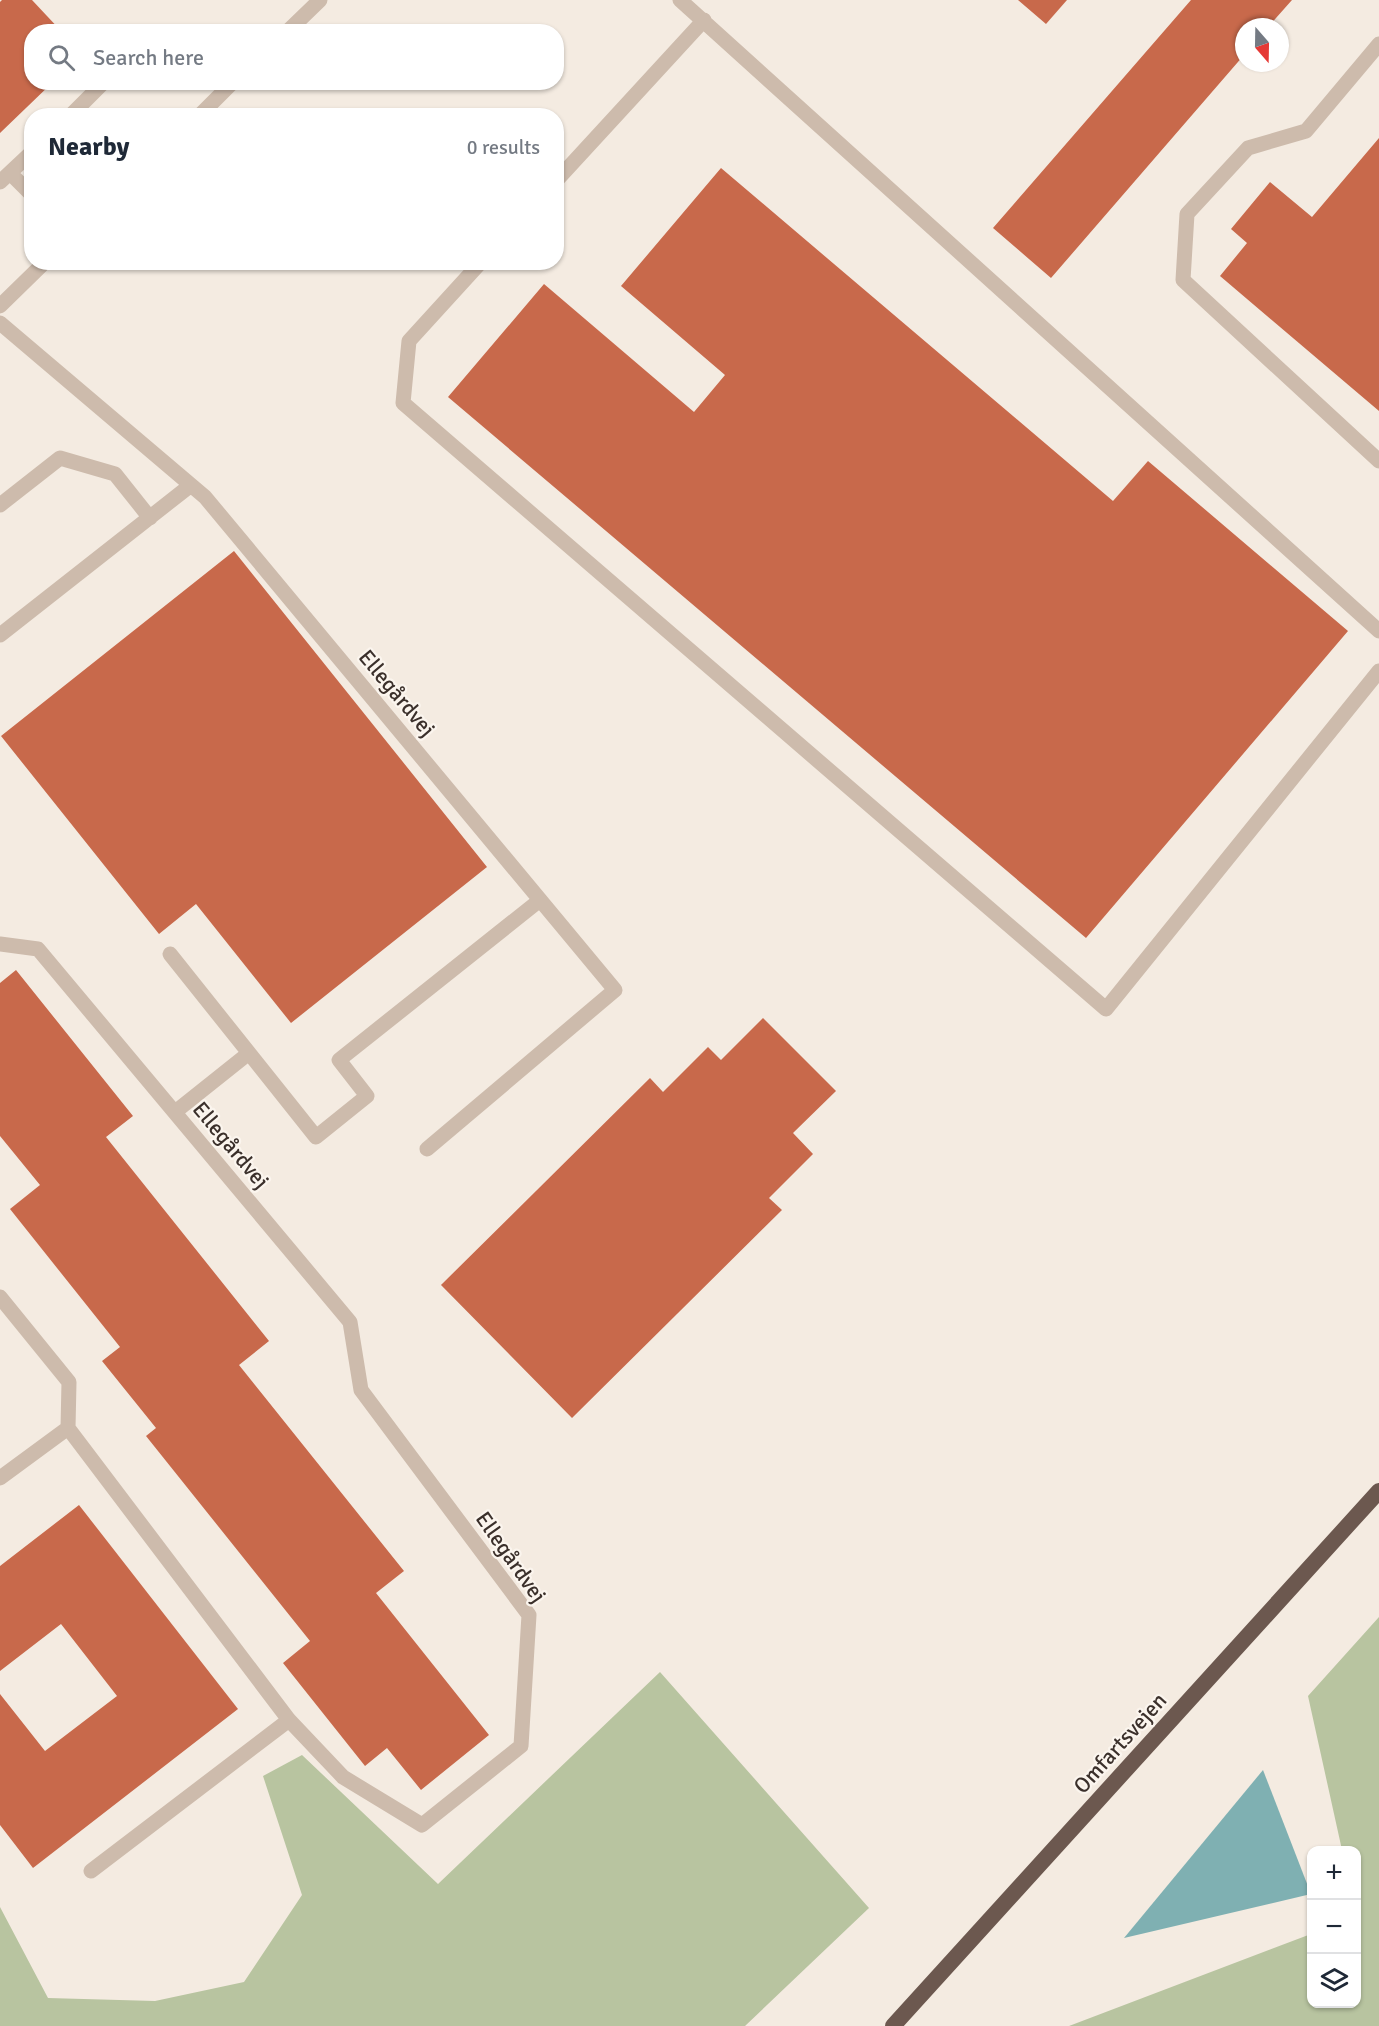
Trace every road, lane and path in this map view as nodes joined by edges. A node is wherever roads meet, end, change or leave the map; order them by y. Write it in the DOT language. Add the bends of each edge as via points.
graph roads {
  1 [pos="320,0"];
  2 [pos="680,0"];
  3 [pos="704,20"];
  4 [pos="295,24"];
  5 [pos="1379,44"];
  6 [pos="96,90"];
  7 [pos="225,90"];
  8 [pos="78,108"];
  9 [pos="207,108"];
  10 [pos="24,160"];
  11 [pos="564,172"];
  12 [pos="5,178"];
  13 [pos="24,190"];
  14 [pos="37,270"];
  15 [pos="474,270"];
  16 [pos="0,306"];
  17 [pos="0,323"];
  18 [pos="1379,461"];
  19 [pos="191,485"];
  20 [pos="0,505"];
  21 [pos="150,518"];
  22 [pos="1379,631"];
  23 [pos="0,635"];
  24 [pos="1379,671"];
  25 [pos="540,900"];
  26 [pos="0,944"];
  27 [pos="170,954"];
  28 [pos="249,1053"];
  29 [pos="175,1112"];
  30 [pos="427,1149"];
  31 [pos="0,1297"];
  32 [pos="68,1428"];
  33 [pos="0,1478"];
  34 [pos="1379,1491"];
  35 [pos="289,1720"];
  36 [pos="91,1871"];
  37 [pos="893,2026"];
  1 -- 4 [label="street"];
  2 -- 3 [label="street"];
  3 -- 11 [label="street"];
  3 -- 22 [label="street"];
  5 -- 18 [label="street" via="1306,131 1248,148 1187,214 1183,280"];
  6 -- 8 [label="street"];
  7 -- 9 [label="street"];
  10 -- 12 [label="street"];
  12 -- 13 [label="street"];
  14 -- 16 [label="street"];
  15 -- 24 [label="street" via="409,341 403,403 1106,1009"];
  17 -- 19 [label="street, Ellegårdvej"];
  19 -- 21 [label="street"];
  19 -- 25 [label="street, Ellegårdvej"];
  20 -- 21 [label="street" via="60,458 115,474"];
  21 -- 23 [label="street"];
  25 -- 28 [label="street" via="339,1060 367,1096 316,1137"];
  25 -- 30 [label="street, Ellegårdvej" via="615,990"];
  26 -- 29 [label="street, Ellegårdvej" via="38,949"];
  27 -- 28 [label="street"];
  28 -- 29 [label="street"];
  29 -- 35 [label="street, Ellegårdvej" via="350,1322 361,1390 529,1615 521,1746 422,1825 343,1777"];
  31 -- 32 [label="street" via="69,1382"];
  32 -- 33 [label="street"];
  32 -- 35 [label="street, Ellegårdvej"];
  34 -- 37 [label="highway, Omfartsvejen"];
  35 -- 36 [label="street"];
}
